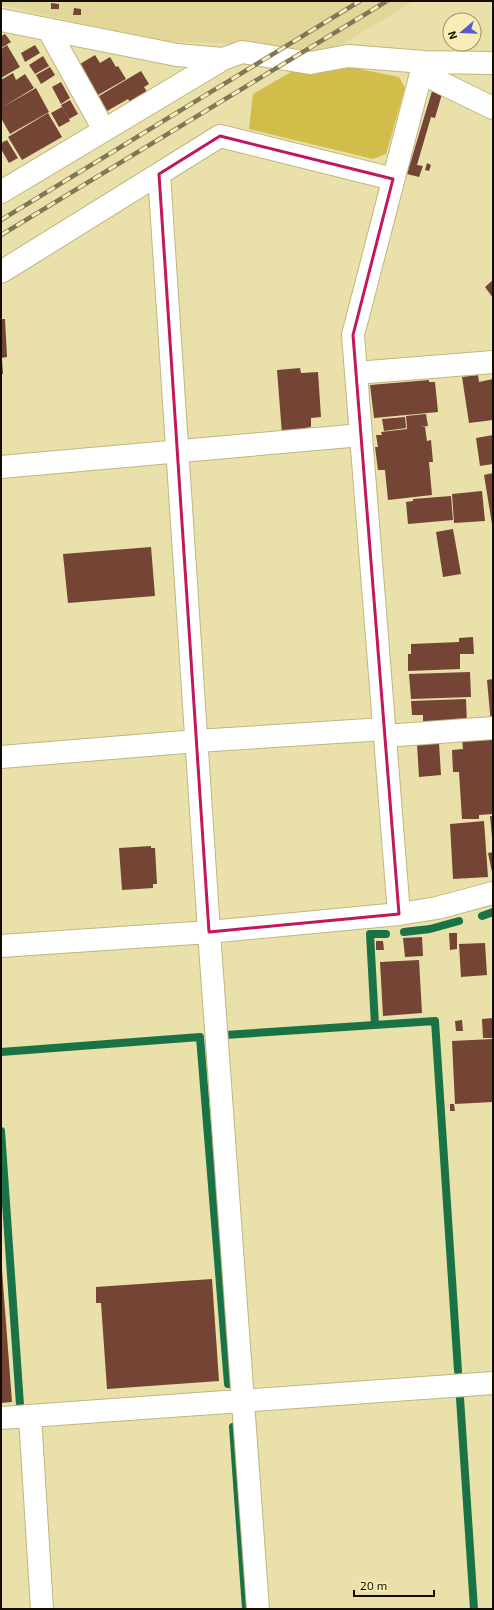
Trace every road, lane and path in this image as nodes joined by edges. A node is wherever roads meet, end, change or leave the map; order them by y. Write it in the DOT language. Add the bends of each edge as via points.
graph roads {
  1 [pos="1,20"];
  2 [pos="48,29"];
  3 [pos="223,59"];
  4 [pos="493,63"];
  5 [pos="422,67"];
  6 [pos="493,108"];
  7 [pos="104,130"];
  8 [pos="159,174"];
  9 [pos="393,179"];
  10 [pos="1,192"];
  11 [pos="1,272"];
  12 [pos="493,362"];
  13 [pos="356,372"];
  14 [pos="361,435"];
  15 [pos="177,452"];
  16 [pos="1,467"];
  17 [pos="493,728"];
  18 [pos="384,733"];
  19 [pos="197,741"];
  20 [pos="1,757"];
  21 [pos="493,894"];
  22 [pos="399,914"];
  23 [pos="209,932"];
  24 [pos="1,946"];
  25 [pos="493,1383"];
  26 [pos="243,1401"];
  27 [pos="30,1416"];
  28 [pos="1,1418"];
  29 [pos="42,1609"];
  30 [pos="258,1609"];
  1 -- 2 [label="street"];
  2 -- 3 [label="street" via="177,55"];
  2 -- 7 [label="street"];
  3 -- 5 [label="street" via="242,52 310,63 348,56"];
  3 -- 7 [label="street"];
  4 -- 5 [label="street"];
  5 -- 6 [label="street"];
  5 -- 9 [label="street"];
  7 -- 10 [label="street"];
  8 -- 9 [label="street" via="220,136"];
  8 -- 11 [label="street"];
  8 -- 15 [label="street"];
  9 -- 13 [label="street" via="353,335"];
  12 -- 13 [label="street"];
  13 -- 14 [label="street"];
  14 -- 15 [label="street"];
  14 -- 18 [label="street"];
  15 -- 16 [label="street"];
  15 -- 19 [label="street"];
  17 -- 18 [label="street"];
  18 -- 19 [label="street"];
  18 -- 22 [label="street"];
  19 -- 20 [label="street"];
  19 -- 23 [label="street"];
  21 -- 22 [label="street" via="437,908"];
  22 -- 23 [label="street"];
  23 -- 24 [label="street"];
  23 -- 26 [label="street"];
  25 -- 26 [label="street"];
  26 -- 27 [label="street"];
  26 -- 30 [label="street"];
  27 -- 28 [label="street"];
  27 -- 29 [label="street"];
}
